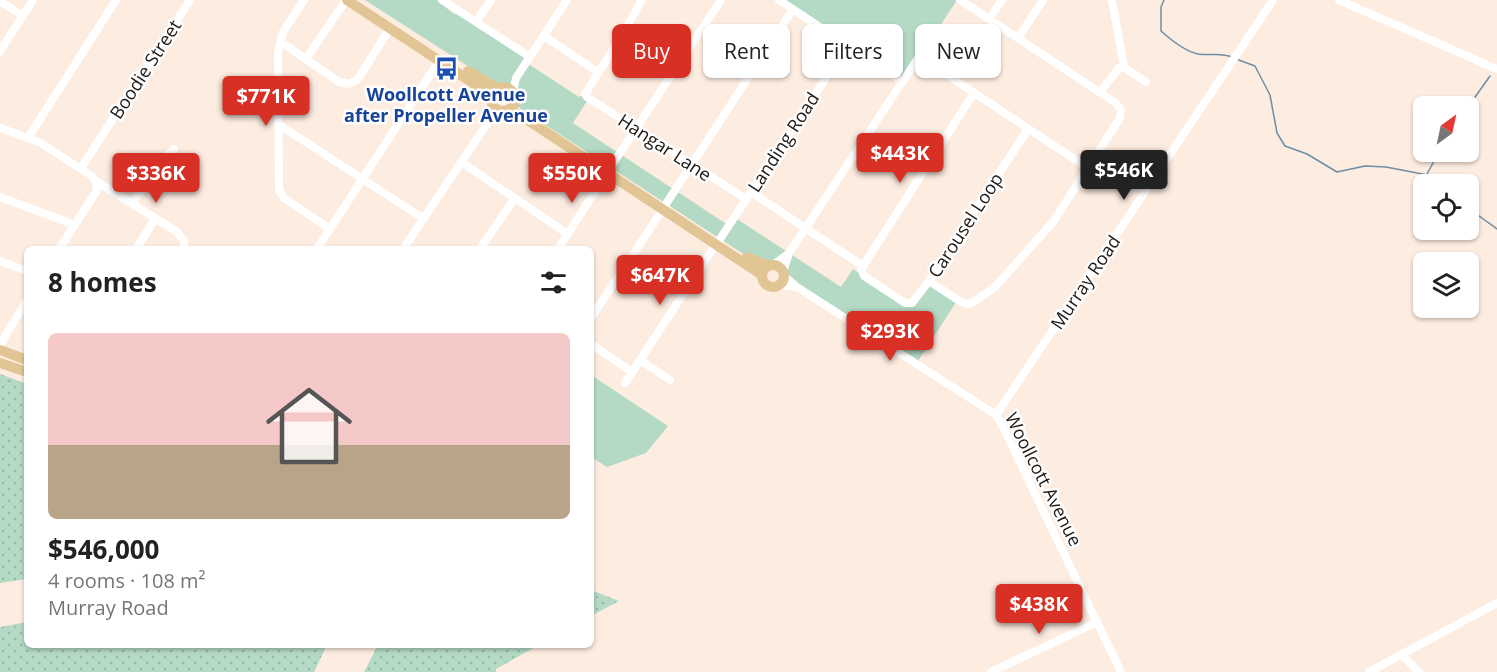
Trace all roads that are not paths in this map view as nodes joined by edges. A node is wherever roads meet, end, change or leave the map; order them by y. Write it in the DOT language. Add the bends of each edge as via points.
graph roads {
  1 [pos="33,0"];
  2 [pos="116,0"];
  3 [pos="190,0"];
  4 [pos="303,0"];
  5 [pos="346,0"];
  6 [pos="360,0"];
  7 [pos="442,0"];
  8 [pos="491,0"];
  9 [pos="567,0"];
  10 [pos="642,0"];
  11 [pos="721,0"];
  12 [pos="779,0"];
  13 [pos="960,0"];
  14 [pos="1002,0"];
  15 [pos="1043,0"];
  16 [pos="1112,0"];
  17 [pos="1273,0"];
  18 [pos="1339,0"];
  19 [pos="0,1"];
  20 [pos="793,9"];
  21 [pos="22,16"];
  22 [pos="989,19"];
  23 [pos="476,22"];
  24 [pos="815,24"];
  25 [pos="390,28"];
  26 [pos="543,36"];
  27 [pos="1018,38"];
  28 [pos="280,42"];
  29 [pos="0,51"];
  30 [pos="530,57"];
  31 [pos="306,59"];
  32 [pos="440,61"];
  33 [pos="915,64"];
  34 [pos="1124,67"];
  35 [pos="1497,69"];
  36 [pos="598,72"];
  37 [pos="826,78"];
  38 [pos="897,78"];
  39 [pos="952,78"];
  40 [pos="903,82"];
  41 [pos="1146,82"];
  42 [pos="1100,92"];
  43 [pos="974,93"];
  44 [pos="502,101"];
  45 [pos="278,124"];
  46 [pos="0,128"];
  47 [pos="636,128"];
  48 [pos="1028,129"];
  49 [pos="28,138"];
  50 [pos="174,149"];
  51 [pos="461,162"];
  52 [pos="692,164"];
  53 [pos="81,168"];
  54 [pos="1088,168"];
  55 [pos="609,170"];
  56 [pos="362,179"];
  57 [pos="96,180"];
  58 [pos="748,196"];
  59 [pos="0,197"];
  60 [pos="514,198"];
  61 [pos="133,203"];
  62 [pos="665,206"];
  63 [pos="155,219"];
  64 [pos="423,219"];
  65 [pos="75,225"];
  66 [pos="805,228"];
  67 [pos="330,229"];
  68 [pos="568,234"];
  69 [pos="718,241"];
  70 [pos="61,246"];
  71 [pos="138,246"];
  72 [pos="184,246"];
  73 [pos="319,246"];
  74 [pos="406,246"];
  75 [pos="482,246"];
  76 [pos="560,246"];
  77 [pos="789,253"];
  78 [pos="0,261"];
  79 [pos="863,266"];
  80 [pos="768,268"];
  81 [pos="24,270"];
  82 [pos="782,278"];
  83 [pos="929,281"];
  84 [pos="24,305"];
  85 [pos="594,313"];
  86 [pos="0,324"];
  87 [pos="11,328"];
  88 [pos="0,345"];
  89 [pos="594,346"];
  90 [pos="0,350"];
  91 [pos="24,359"];
  92 [pos="640,360"];
  93 [pos="0,363"];
  94 [pos="24,371"];
  95 [pos="632,372"];
  96 [pos="670,380"];
  97 [pos="625,383"];
  98 [pos="996,415"];
  99 [pos="1497,603"];
  100 [pos="1097,622"];
  101 [pos="1401,654"];
  102 [pos="991,672"];
  103 [pos="1120,672"];
  104 [pos="1369,672"];
  105 [pos="1419,672"];
  1 -- 21 [label="street"];
  2 -- 49 [label="street"];
  3 -- 53 [label="street, Boodie Street"];
  4 -- 28 [label="street"];
  5 -- 25 [label="main road, Woollcott Avenue"];
  5 -- 31 [label="street"];
  6 -- 44 [label="main road, Woollcott Avenue"];
  7 -- 23 [label="street"];
  8 -- 23 [label="street"];
  9 -- 26 [label="street"];
  10 -- 36 [label="street"];
  11 -- 47 [label="street"];
  12 -- 20 [label="street"];
  13 -- 22 [label="street"];
  14 -- 22 [label="street"];
  15 -- 27 [label="street"];
  16 -- 34 [label="street"];
  17 -- 98 [label="street, Murray Road"];
  18 -- 35 [label="street"];
  19 -- 21 [label="street"];
  20 -- 24 [label="street"];
  20 -- 52 [label="street"];
  21 -- 29 [label="street"];
  22 -- 27 [label="street"];
  23 -- 30 [label="street"];
  25 -- 31 [label="street" via="358,79 349,84 339,82"];
  25 -- 32 [label="main road, Woollcott Avenue"];
  26 -- 30 [label="street"];
  26 -- 36 [label="street"];
  27 -- 42 [label="street"];
  28 -- 31 [label="street"];
  28 -- 45 [label="street"];
  30 -- 44 [label="street"];
  32 -- 44 [label="main road, Woollcott Avenue"];
  32 -- 56 [label="street"];
  33 -- 40 [label="street"];
  34 -- 41 [label="street"];
  34 -- 42 [label="street" via="1115,72"];
  36 -- 47 [label="street, Hangar Lane" via="585,94"];
  37 -- 58 [label="street, Landing Road"];
  38 -- 40 [label="street"];
  39 -- 43 [label="street"];
  40 -- 66 [label="street"];
  42 -- 54 [label="street" via="1116,103 1121,110 1120,118"];
  43 -- 48 [label="street"];
  43 -- 79 [label="street"];
  44 -- 51 [label="street"];
  44 -- 55 [label="main road, Woollcott Avenue"];
  45 -- 56 [label="street"];
  45 -- 67 [label="street" via="279,190 284,198"];
  46 -- 49 [label="street"];
  47 -- 52 [label="street, Hangar Lane"];
  47 -- 55 [label="street"];
  48 -- 54 [label="street"];
  48 -- 83 [label="street, Carousel Loop"];
  49 -- 53 [label="street"];
  50 -- 61 [label="street" via="162,159"];
  51 -- 60 [label="street"];
  51 -- 64 [label="street"];
  52 -- 58 [label="street, Hangar Lane"];
  52 -- 62 [label="street"];
  53 -- 57 [label="street"];
  54 -- 83 [label="street" via="1053,222 996,286 975,301 961,302"];
  55 -- 62 [label="main road, Woollcott Avenue"];
  55 -- 68 [label="street"];
  56 -- 64 [label="street"];
  56 -- 67 [label="street"];
  57 -- 61 [label="street"];
  57 -- 65 [label="street" via="96,192"];
  58 -- 66 [label="street, Hangar Lane"];
  58 -- 69 [label="street, Landing Road"];
  59 -- 65 [label="street"];
  60 -- 68 [label="street"];
  60 -- 75 [label="street"];
  61 -- 63 [label="street"];
  62 -- 69 [label="main road, Woollcott Avenue"];
  62 -- 85 [label="street"];
  63 -- 71 [label="street"];
  63 -- 72 [label="street" via="177,232"];
  64 -- 74 [label="street"];
  65 -- 70 [label="street"];
  66 -- 77 [label="street"];
  66 -- 79 [label="street, Hangar Lane"];
  67 -- 73 [label="street"];
  68 -- 76 [label="street"];
  69 -- 80 [label="main road, Woollcott Avenue"];
  69 -- 92 [label="street, Landing Road"];
  77 -- 80 [label="street"];
  77 -- 82 [label="street"];
  78 -- 81 [label="street"];
  79 -- 83 [label="street, Carousel Loop" via="864,276 905,303 912,303"];
  80 -- 82 [label="main road, Woollcott Avenue" via="780,267"];
  80 -- 82 [label="main road, Woollcott Avenue" via="763,282 768,286"];
  82 -- 98 [label="street, Woollcott Avenue"];
  84 -- 87 [label="street"];
  86 -- 87 [label="street"];
  87 -- 88 [label="street"];
  89 -- 95 [label="street"];
  90 -- 91 [label="main road"];
  92 -- 95 [label="street, Landing Road"];
  92 -- 96 [label="street"];
  93 -- 94 [label="main road"];
  95 -- 97 [label="street, Landing Road"];
  98 -- 100 [label="street, Woollcott Avenue"];
  99 -- 101 [label="street"];
  100 -- 102 [label="street"];
  100 -- 103 [label="street, Woollcott Avenue"];
  101 -- 104 [label="street"];
  101 -- 105 [label="street"];
}
